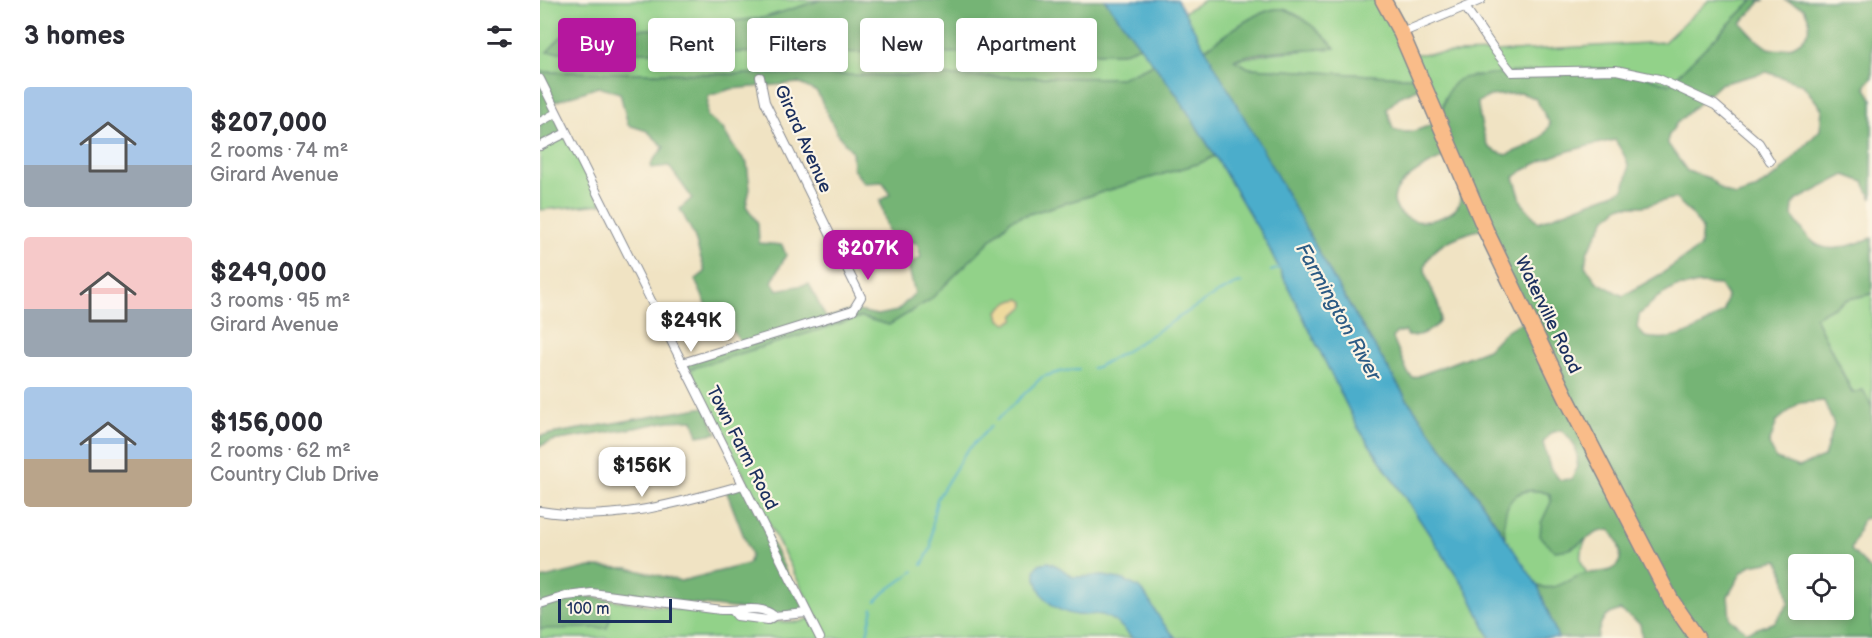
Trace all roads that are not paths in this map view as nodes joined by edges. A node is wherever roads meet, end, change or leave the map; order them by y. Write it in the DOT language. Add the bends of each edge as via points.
graph roads {
  1 [pos="1383,0"];
  2 [pos="1480,0"];
  3 [pos="1465,7"];
  4 [pos="1401,33"];
  5 [pos="760,77"];
  6 [pos="540,79"];
  7 [pos="556,113"];
  8 [pos="540,122"];
  9 [pos="566,133"];
  10 [pos="540,146"];
  11 [pos="1770,161"];
  12 [pos="682,363"];
  13 [pos="743,485"];
  14 [pos="540,511"];
  15 [pos="540,603"];
  16 [pos="807,614"];
  17 [pos="820,638"];
  18 [pos="1697,638"];
  1 -- 4 [label="highway, Waterville Road"];
  2 -- 3 [label="street"];
  3 -- 4 [label="street"];
  3 -- 11 [label="street" via="1512,72 1616,70 1659,79 1715,105 1759,143"];
  4 -- 18 [label="highway, Waterville Road" via="1486,231 1566,398 1671,600"];
  5 -- 12 [label="street, Girard Avenue" via="765,102 861,297 853,310"];
  6 -- 7 [label="street, Town Farm Road"];
  7 -- 8 [label="street"];
  7 -- 9 [label="street, Town Farm Road"];
  9 -- 10 [label="street"];
  9 -- 12 [label="street, Town Farm Road"];
  12 -- 13 [label="street, Town Farm Road"];
  13 -- 14 [label="street" via="633,512"];
  13 -- 16 [label="street, Town Farm Road"];
  15 -- 16 [label="street" via="591,593 733,611 737,616 768,620 774,616"];
  16 -- 17 [label="street, Town Farm Road"];
}
